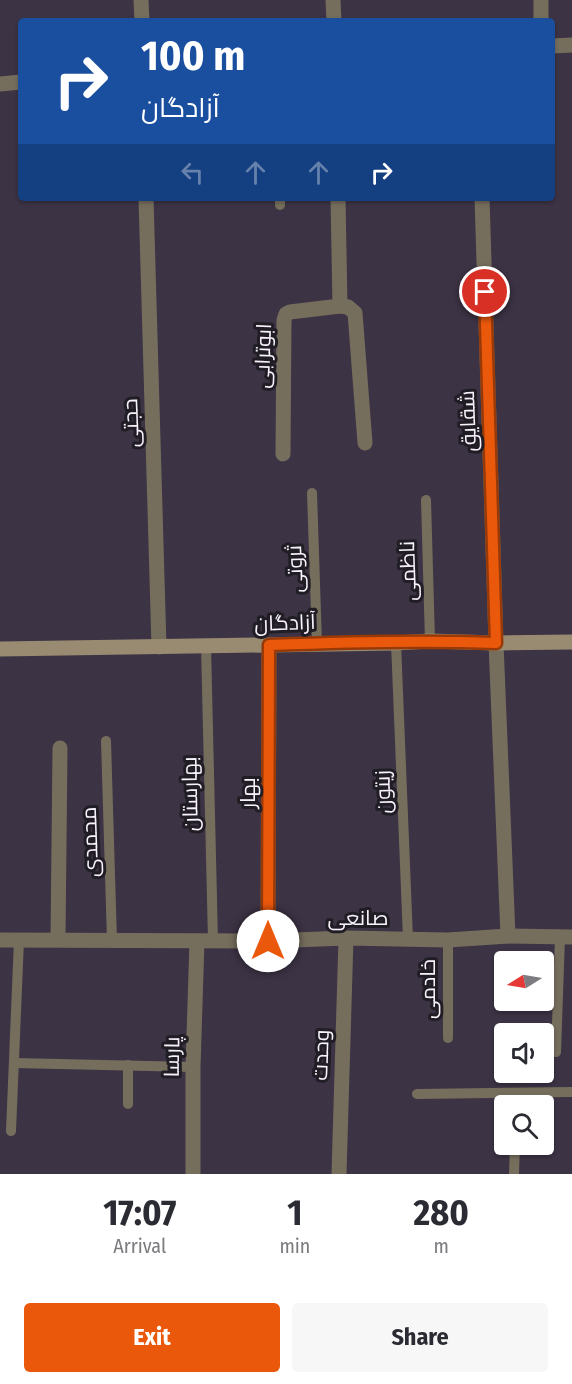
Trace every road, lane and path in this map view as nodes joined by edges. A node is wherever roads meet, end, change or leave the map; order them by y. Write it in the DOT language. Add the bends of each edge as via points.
graph roads {
  1 [pos="141,0"];
  2 [pos="333,0"];
  3 [pos="541,0"];
  4 [pos="142,18"];
  5 [pos="334,18"];
  6 [pos="541,18"];
  7 [pos="572,45"];
  8 [pos="555,46"];
  9 [pos="18,82"];
  10 [pos="0,84"];
  11 [pos="146,201"];
  12 [pos="338,201"];
  13 [pos="482,201"];
  14 [pos="340,306"];
  15 [pos="365,442"];
  16 [pos="283,454"];
  17 [pos="312,493"];
  18 [pos="426,501"];
  19 [pos="430,641"];
  20 [pos="572,642"];
  21 [pos="317,643"];
  22 [pos="396,643"];
  23 [pos="496,643"];
  24 [pos="269,645"];
  25 [pos="206,646"];
  26 [pos="159,647"];
  27 [pos="0,649"];
  28 [pos="106,741"];
  29 [pos="60,748"];
  30 [pos="508,936"];
  31 [pos="566,937"];
  32 [pos="346,938"];
  33 [pos="58,939"];
  34 [pos="408,939"];
  35 [pos="0,940"];
  36 [pos="19,940"];
  37 [pos="448,940"];
  38 [pos="112,941"];
  39 [pos="197,941"];
  40 [pos="213,941"];
  41 [pos="268,941"];
  42 [pos="448,1038"];
  43 [pos="556,1052"];
  44 [pos="14,1063"];
  45 [pos="128,1065"];
  46 [pos="193,1067"];
  47 [pos="572,1092"];
  48 [pos="516,1093"];
  49 [pos="417,1094"];
  50 [pos="128,1104"];
  51 [pos="11,1131"];
  52 [pos="515,1155"];
  53 [pos="193,1174"];
  54 [pos="339,1174"];
  55 [pos="514,1174"];
  1 -- 4 [label="street"];
  2 -- 5 [label="street"];
  3 -- 6 [label="street"];
  7 -- 8 [label="street"];
  9 -- 10 [label="street"];
  11 -- 26 [label="street, حجتی"];
  12 -- 14 [label="street"];
  13 -- 23 [label="street, شقایق"];
  14 -- 15 [label="street" via="355,313"];
  14 -- 16 [label="street, ابوترابی" via="286,314"];
  17 -- 21 [label="lane, ثروتی"];
  18 -- 19 [label="lane, ناظمی"];
  19 -- 22 [label="street, آزادگان"];
  19 -- 23 [label="street, آزادگان"];
  20 -- 23 [label="street, آزادگان"];
  21 -- 22 [label="street, آزادگان"];
  21 -- 24 [label="street, آزادگان"];
  22 -- 34 [label="lane, زیتون"];
  23 -- 30 [label="street, شقایق"];
  24 -- 25 [label="street, آزادگان"];
  24 -- 41 [label="street, بهار"];
  25 -- 26 [label="street, آزادگان"];
  25 -- 40 [label="lane, بهارستان"];
  26 -- 27 [label="street, آزادگان"];
  28 -- 38 [label="lane, محمدی"];
  29 -- 33 [label="street"];
  30 -- 31 [label="street, صانعی"];
  30 -- 37 [label="street, صانعی"];
  31 -- 43 [label="lane"];
  32 -- 34 [label="street, صانعی"];
  32 -- 41 [label="street, صانعی"];
  32 -- 54 [label="street, وحدت"];
  33 -- 36 [label="street, صانعی"];
  33 -- 38 [label="street, صانعی"];
  34 -- 37 [label="street, صانعی"];
  35 -- 36 [label="street, صانعی"];
  36 -- 44 [label="lane"];
  37 -- 42 [label="lane, خادمی"];
  38 -- 39 [label="street, صانعی"];
  39 -- 40 [label="street, صانعی"];
  39 -- 46 [label="street, پارسا"];
  40 -- 41 [label="street, صانعی"];
  44 -- 45 [label="lane"];
  44 -- 51 [label="lane"];
  45 -- 46 [label="lane"];
  45 -- 50 [label="lane"];
  46 -- 53 [label="street, پارسا"];
  47 -- 48 [label="lane"];
  48 -- 49 [label="lane"];
  52 -- 55 [label="lane"];
}
